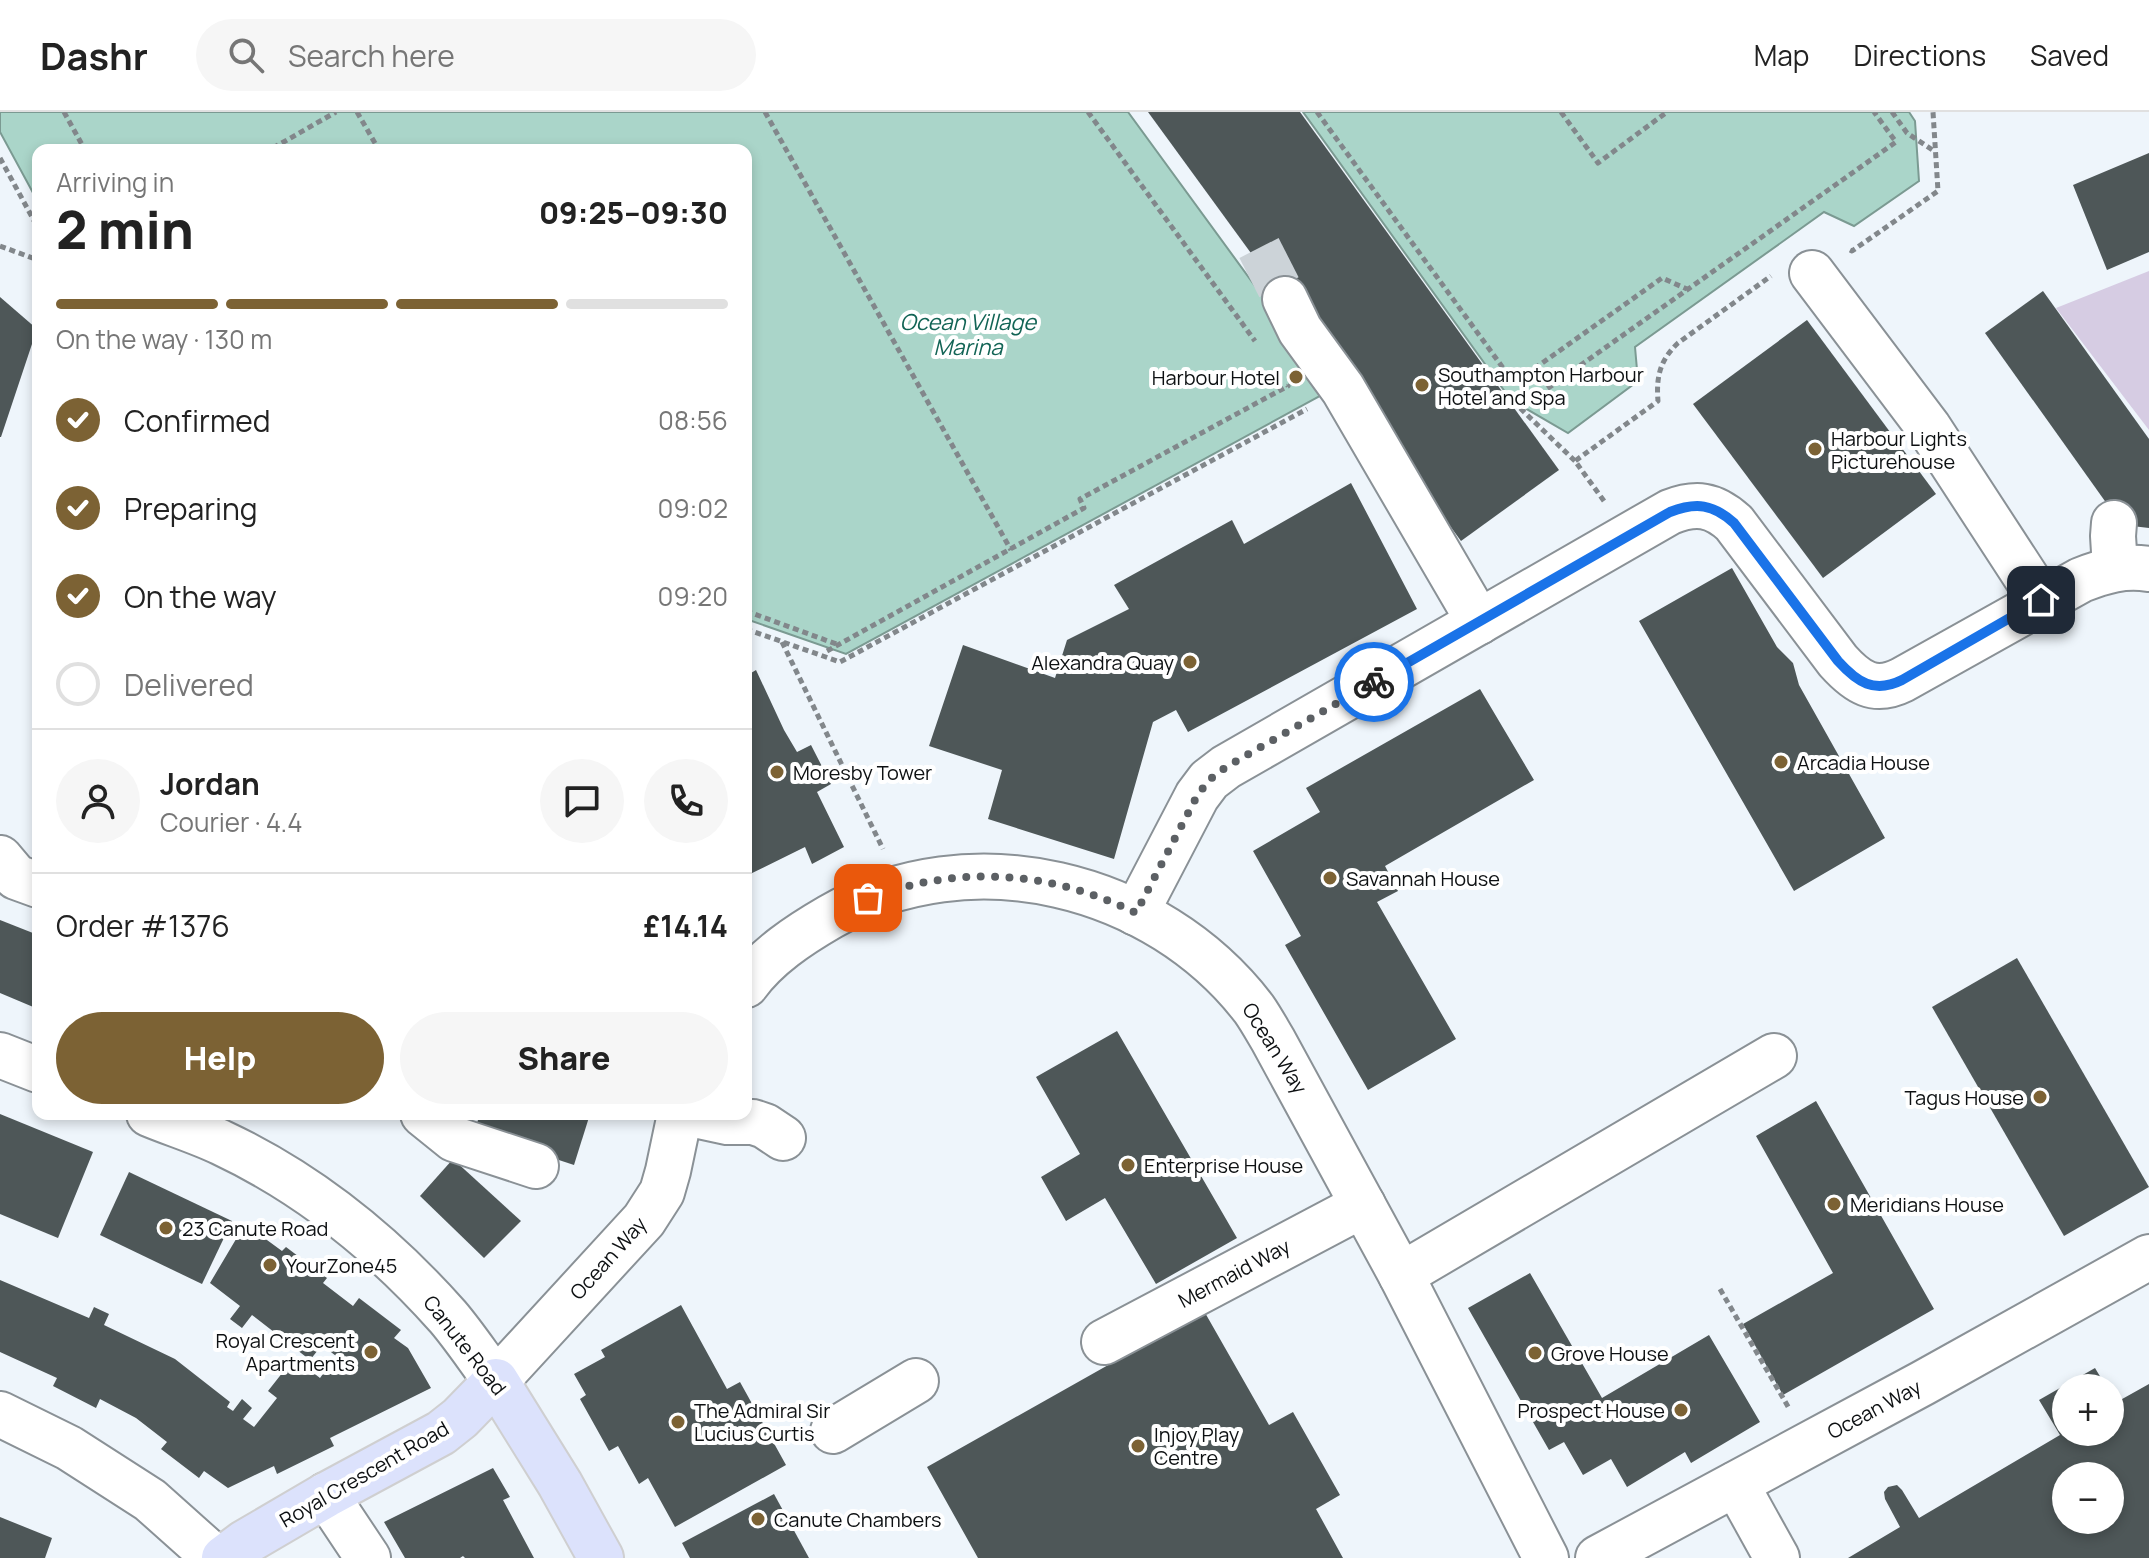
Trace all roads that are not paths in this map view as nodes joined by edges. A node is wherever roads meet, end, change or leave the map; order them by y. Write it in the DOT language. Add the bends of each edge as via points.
graph roads {
  1 [pos="1808,264"];
  2 [pos="1285,299"];
  3 [pos="2114,523"];
  4 [pos="2132,569"];
  5 [pos="2041,600"];
  6 [pos="1479,622"];
  7 [pos="0,858"];
  8 [pos="32,883"];
  9 [pos="1136,913"];
  10 [pos="752,978"];
  11 [pos="0,1055"];
  12 [pos="1774,1056"];
  13 [pos="32,1068"];
  14 [pos="164,1120"];
  15 [pos="430,1120"];
  16 [pos="679,1120"];
  17 [pos="718,1120"];
  18 [pos="783,1138"];
  19 [pos="536,1166"];
  20 [pos="1363,1205"];
  21 [pos="2149,1257"];
  22 [pos="1401,1275"];
  23 [pos="1104,1342"];
  24 [pos="496,1381"];
  25 [pos="916,1381"];
  26 [pos="0,1414"];
  27 [pos="833,1431"];
  28 [pos="1736,1484"];
  29 [pos="326,1495"];
  30 [pos="215,1558"];
  31 [pos="224,1558"];
  32 [pos="368,1558"];
  33 [pos="601,1558"];
  34 [pos="1546,1558"];
  35 [pos="1598,1558"];
  36 [pos="1777,1558"];
  1 -- 5 [label="street" via="1929,428"];
  2 -- 6 [label="street"];
  3 -- 4 [label="street" via="2113,548"];
  4 -- 5 [label="street" via="2081,580"];
  5 -- 6 [label="street" via="1902,680 1871,686 1848,673 1734,523 1700,505 1670,512"];
  6 -- 9 [label="street" via="1209,780"];
  7 -- 8 [label="street" via="16,877"];
  9 -- 10 [label="street, Ocean Way" via="1082,890 1027,878 929,881 868,898 812,928"];
  9 -- 20 [label="street, Ocean Way" via="1182,941 1254,1010"];
  11 -- 13 [label="street"];
  12 -- 22 [label="street"];
  14 -- 24 [label="street, Canute Road" via="277,1173 351,1225 401,1267"];
  15 -- 19 [label="street" via="454,1139"];
  16 -- 24 [label="street, Ocean Way" via="662,1192 644,1220"];
  17 -- 18 [label="street" via="753,1122"];
  20 -- 22 [label="street, Ocean Way"];
  20 -- 23 [label="street, Mermaid Way"];
  21 -- 28 [label="street, Ocean Way"];
  22 -- 34 [label="street, Ocean Way"];
  24 -- 29 [label="main road, Royal Crescent Road" via="441,1433"];
  24 -- 33 [label="main road, Canute Road"];
  25 -- 27 [label="street"];
  26 -- 30 [label="street" via="69,1448 150,1500"];
  28 -- 35 [label="street, Ocean Way"];
  28 -- 36 [label="street"];
  29 -- 31 [label="main road, Royal Crescent Road"];
  29 -- 32 [label="street"];
}
